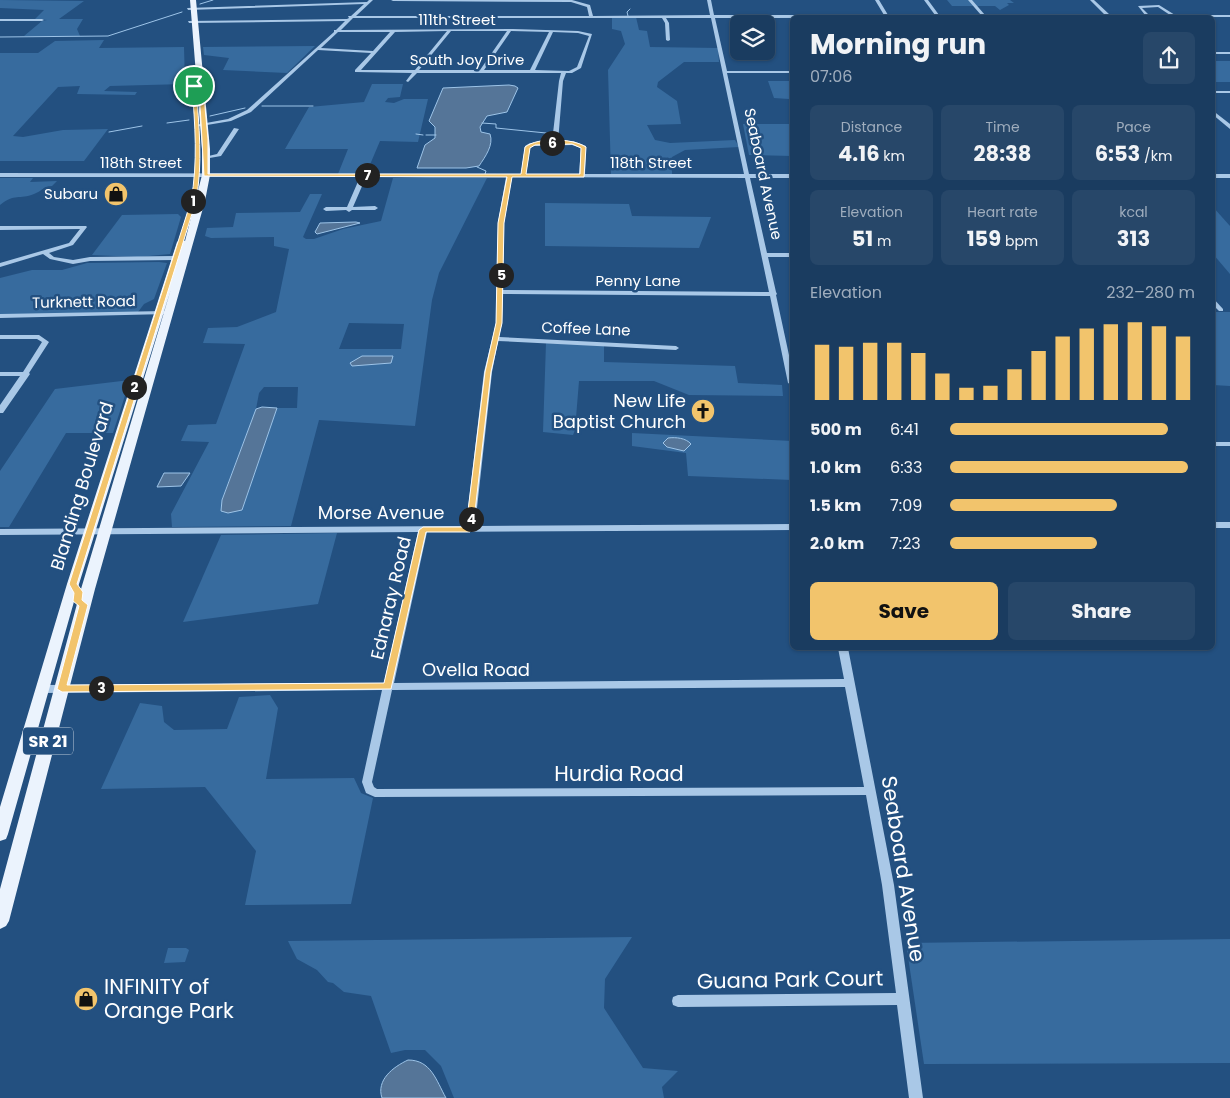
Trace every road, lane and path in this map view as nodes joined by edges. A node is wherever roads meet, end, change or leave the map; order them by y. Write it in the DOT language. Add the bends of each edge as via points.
graph roads {
  1 [pos="188,0"];
  2 [pos="193,0"];
  3 [pos="392,0"];
  4 [pos="710,0"];
  5 [pos="877,0"];
  6 [pos="926,0"];
  7 [pos="970,0"];
  8 [pos="1092,0"];
  9 [pos="369,1"];
  10 [pos="191,9"];
  11 [pos="886,15"];
  12 [pos="937,15"];
  13 [pos="983,15"];
  14 [pos="1108,15"];
  15 [pos="1147,15"];
  16 [pos="1173,15"];
  17 [pos="563,17"];
  18 [pos="591,17"];
  19 [pos="664,17"];
  20 [pos="713,17"];
  21 [pos="730,17"];
  22 [pos="775,17"];
  23 [pos="790,17"];
  24 [pos="1215,17"];
  25 [pos="1229,17"];
  26 [pos="348,19"];
  27 [pos="0,20"];
  28 [pos="42,20"];
  29 [pos="192,22"];
  30 [pos="335,31"];
  31 [pos="393,31"];
  32 [pos="449,31"];
  33 [pos="509,31"];
  34 [pos="554,31"];
  35 [pos="194,39"];
  36 [pos="668,40"];
  37 [pos="318,49"];
  38 [pos="192,52"];
  39 [pos="373,52"];
  40 [pos="1215,53"];
  41 [pos="1230,53"];
  42 [pos="199,64"];
  43 [pos="576,70"];
  44 [pos="416,72"];
  45 [pos="481,72"];
  46 [pos="532,72"];
  47 [pos="564,72"];
  48 [pos="725,72"];
  49 [pos="790,72"];
  50 [pos="408,81"];
  51 [pos="197,86"];
  52 [pos="1215,92"];
  53 [pos="1230,92"];
  54 [pos="1215,114"];
  55 [pos="200,126"];
  56 [pos="1230,128"];
  57 [pos="236,129"];
  58 [pos="534,143"];
  59 [pos="555,143"];
  60 [pos="202,149"];
  61 [pos="206,158"];
  62 [pos="202,175"];
  63 [pos="364,175"];
  64 [pos="0,176"];
  65 [pos="510,176"];
  66 [pos="523,176"];
  67 [pos="582,176"];
  68 [pos="748,176"];
  69 [pos="790,176"];
  70 [pos="1215,176"];
  71 [pos="1230,176"];
  72 [pos="375,208"];
  73 [pos="326,209"];
  74 [pos="349,210"];
  75 [pos="0,228"];
  76 [pos="44,252"];
  77 [pos="766,255"];
  78 [pos="790,255"];
  79 [pos="180,256"];
  80 [pos="0,264"];
  81 [pos="501,292"];
  82 [pos="774,294"];
  83 [pos="1215,303"];
  84 [pos="1221,310"];
  85 [pos="163,313"];
  86 [pos="0,316"];
  87 [pos="0,337"];
  88 [pos="495,339"];
  89 [pos="676,348"];
  90 [pos="151,373"];
  91 [pos="790,373"];
  92 [pos="0,374"];
  93 [pos="26,374"];
  94 [pos="138,374"];
  95 [pos="0,411"];
  96 [pos="1215,444"];
  97 [pos="1230,444"];
  98 [pos="130,445"];
  99 [pos="116,446"];
  100 [pos="1215,525"];
  101 [pos="1230,525"];
  102 [pos="790,527"];
  103 [pos="470,529"];
  104 [pos="423,530"];
  105 [pos="0,532"];
  106 [pos="89,532"];
  107 [pos="104,532"];
  108 [pos="73,584"];
  109 [pos="84,605"];
  110 [pos="843,650"];
  111 [pos="850,683"];
  112 [pos="388,687"];
  113 [pos="43,689"];
  114 [pos="62,689"];
  115 [pos="370,790"];
  116 [pos="870,791"];
  117 [pos="0,834"];
  118 [pos="0,921"];
  119 [pos="904,999"];
  120 [pos="678,1001"];
  121 [pos="916,1098"];
  1 -- 10 [label="main road, Blanding Boulevard / SR 21"];
  2 -- 10 [label="main road, Blanding Boulevard / SR 21"];
  3 -- 18 [label="street" via="571,1 589,6"];
  4 -- 20 [label="street, Seaboard Avenue"];
  5 -- 11 [label="street"];
  6 -- 12 [label="street"];
  7 -- 13 [label="street"];
  8 -- 14 [label="street"];
  9 -- 10 [label="street"];
  9 -- 26 [label="street"];
  10 -- 29 [label="main road, Blanding Boulevard / SR 21"];
  15 -- 16 [label="street" via="1139,7 1160,6"];
  17 -- 18 [label="street"];
  17 -- 26 [label="street"];
  17 -- 34 [label="street"];
  18 -- 19 [label="street"];
  19 -- 20 [label="street"];
  19 -- 36 [label="street"];
  20 -- 21 [label="street"];
  20 -- 48 [label="street, Seaboard Avenue"];
  22 -- 23 [label="street"];
  24 -- 25 [label="street"];
  26 -- 29 [label="street"];
  26 -- 30 [label="street"];
  27 -- 28 [label="street"];
  29 -- 35 [label="main road, Blanding Boulevard / SR 21"];
  30 -- 31 [label="street, 111th Street"];
  30 -- 37 [label="street"];
  31 -- 32 [label="street, 111th Street"];
  31 -- 39 [label="street"];
  32 -- 33 [label="street, 111th Street"];
  32 -- 44 [label="street"];
  33 -- 34 [label="street, 111th Street"];
  33 -- 45 [label="street"];
  34 -- 43 [label="street, 111th Street" via="578,31 591,35 580,68"];
  34 -- 46 [label="street"];
  35 -- 38 [label="main road, Blanding Boulevard / SR 21"];
  35 -- 42 [label="main road, Blanding Boulevard / SR 21"];
  37 -- 39 [label="street"];
  37 -- 55 [label="street" via="249,111 229,120"];
  38 -- 42 [label="main road"];
  38 -- 51 [label="main road, Blanding Boulevard / SR 21"];
  39 -- 44 [label="street, South Joy Drive" via="357,71"];
  40 -- 41 [label="street"];
  42 -- 51 [label="main road, Blanding Boulevard / SR 21"];
  43 -- 47 [label="street, South Joy Drive"];
  44 -- 45 [label="street, South Joy Drive"];
  44 -- 50 [label="street"];
  45 -- 46 [label="street, South Joy Drive"];
  46 -- 47 [label="street, South Joy Drive"];
  47 -- 59 [label="street"];
  48 -- 49 [label="street"];
  48 -- 68 [label="street, Seaboard Avenue"];
  51 -- 55 [label="main road, Blanding Boulevard / SR 21"];
  52 -- 53 [label="street"];
  54 -- 56 [label="street"];
  55 -- 60 [label="main road, Blanding Boulevard / SR 21"];
  57 -- 61 [label="street" via="219,155"];
  58 -- 59 [label="street"];
  58 -- 66 [label="street" via="527,147"];
  59 -- 67 [label="street" via="584,147"];
  60 -- 61 [label="main road, Blanding Boulevard / SR 21"];
  60 -- 62 [label="main road, Blanding Boulevard / SR 21"];
  61 -- 62 [label="main road, Blanding Boulevard / SR 21"];
  62 -- 63 [label="street, 118th Street"];
  62 -- 64 [label="street, 118th Street"];
  62 -- 79 [label="main road, Blanding Boulevard / SR 21"];
  63 -- 65 [label="street, 118th Street"];
  63 -- 74 [label="street"];
  65 -- 66 [label="street, 118th Street"];
  65 -- 81 [label="street" via="501,223"];
  66 -- 67 [label="street, 118th Street"];
  67 -- 68 [label="street, 118th Street"];
  68 -- 69 [label="street, 118th Street"];
  68 -- 77 [label="street, Seaboard Avenue"];
  70 -- 71 [label="street"];
  72 -- 74 [label="street"];
  73 -- 74 [label="street"];
  75 -- 76 [label="street" via="84,228 71,244"];
  76 -- 79 [label="street" via="52,258 73,262"];
  76 -- 80 [label="street"];
  77 -- 78 [label="street"];
  77 -- 82 [label="street, Seaboard Avenue"];
  79 -- 85 [label="main road, Blanding Boulevard / SR 21"];
  79 -- 85 [label="main road, Blanding Boulevard / SR 21" via="181,269"];
  81 -- 82 [label="street, Penny Lane"];
  81 -- 88 [label="street"];
  82 -- 91 [label="street, Seaboard Avenue"];
  83 -- 84 [label="street"];
  85 -- 86 [label="street, Turknett Road"];
  85 -- 90 [label="main road, Blanding Boulevard / SR 21"];
  85 -- 94 [label="main road, Blanding Boulevard / SR 21"];
  87 -- 93 [label="street" via="39,337 46,342"];
  88 -- 89 [label="street, Coffee Lane"];
  88 -- 103 [label="street" via="488,372"];
  90 -- 94 [label="main road"];
  90 -- 98 [label="main road, Blanding Boulevard / SR 21"];
  92 -- 93 [label="street"];
  93 -- 95 [label="street"];
  94 -- 99 [label="main road, Blanding Boulevard / SR 21"];
  96 -- 97 [label="street"];
  98 -- 99 [label="main road"];
  98 -- 107 [label="main road, Blanding Boulevard / SR 21"];
  99 -- 106 [label="main road, Blanding Boulevard / SR 21"];
  100 -- 101 [label="street"];
  102 -- 103 [label="street, Morse Avenue"];
  103 -- 104 [label="street, Morse Avenue"];
  104 -- 107 [label="street, Morse Avenue"];
  104 -- 112 [label="street, Ednaray Road"];
  105 -- 106 [label="street, Morse Avenue"];
  106 -- 107 [label="street, Morse Avenue"];
  106 -- 108 [label="main road, Blanding Boulevard / SR 21"];
  107 -- 109 [label="main road, Blanding Boulevard / SR 21"];
  108 -- 109 [label="main road" via="78,592 78,601"];
  108 -- 113 [label="main road, Blanding Boulevard / SR 21"];
  109 -- 114 [label="main road, Blanding Boulevard / SR 21"];
  110 -- 111 [label="street, Seaboard Avenue"];
  111 -- 112 [label="street, Ovella Road"];
  111 -- 116 [label="street, Seaboard Avenue"];
  112 -- 114 [label="street, Ovella Road"];
  112 -- 115 [label="street, Ednaray Road" via="367,782"];
  113 -- 114 [label="street, Ovella Road"];
  113 -- 117 [label="main road, Blanding Boulevard / SR 21"];
  114 -- 118 [label="main road, Blanding Boulevard / SR 21"];
  115 -- 116 [label="street, Hurdia Road" via="384,795"];
  116 -- 119 [label="street, Seaboard Avenue"];
  119 -- 120 [label="street, Guana Park Court"];
  119 -- 121 [label="street, Seaboard Avenue"];
}
